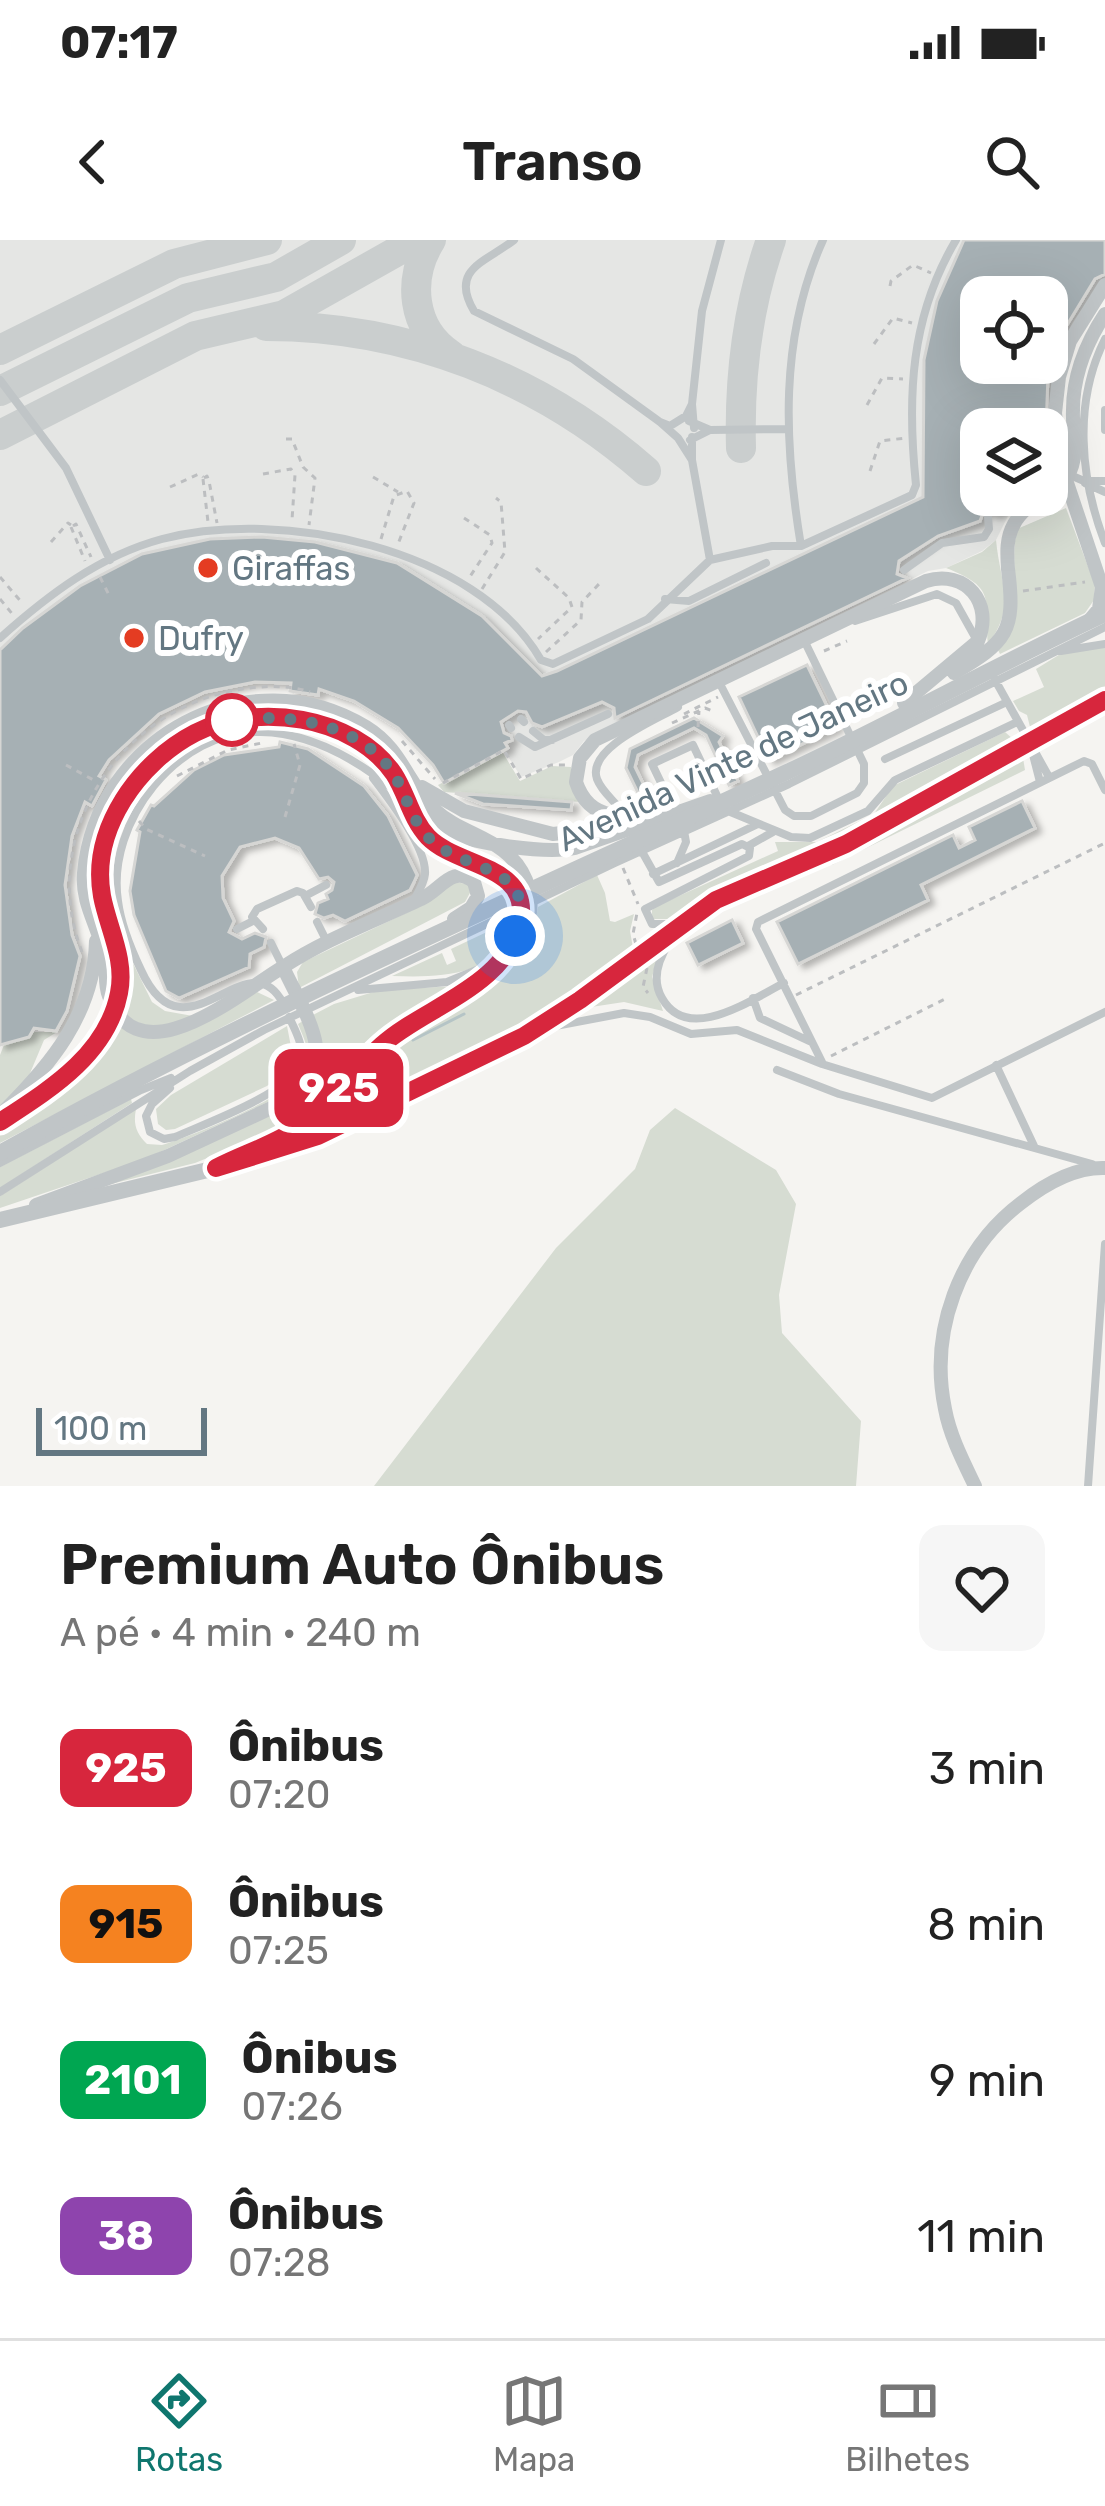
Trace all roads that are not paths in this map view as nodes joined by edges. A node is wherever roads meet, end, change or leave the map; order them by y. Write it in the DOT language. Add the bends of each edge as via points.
graph roads {
  1 [pos="514,240"];
  2 [pos="721,240"];
  3 [pos="823,240"];
  4 [pos="956,240"];
  5 [pos="1105,285"];
  6 [pos="1105,314"];
  7 [pos="1105,339"];
  8 [pos="0,380"];
  9 [pos="692,404"];
  10 [pos="1057,408"];
  11 [pos="1105,410"];
  12 [pos="1079,419"];
  13 [pos="787,429"];
  14 [pos="710,430"];
  15 [pos="1105,430"];
  16 [pos="688,431"];
  17 [pos="1076,445"];
  18 [pos="692,460"];
  19 [pos="1068,472"];
  20 [pos="1105,481"];
  21 [pos="1085,484"];
  22 [pos="1068,486"];
  23 [pos="1105,492"];
  24 [pos="988,518"];
  25 [pos="1105,542"];
  26 [pos="784,546"];
  27 [pos="801,546"];
  28 [pos="110,560"];
  29 [pos="710,560"];
  30 [pos="785,562"];
  31 [pos="766,563"];
  32 [pos="904,570"];
  33 [pos="665,599"];
  34 [pos="655,610"];
  35 [pos="665,620"];
  36 [pos="1100,621"];
  37 [pos="830,628"];
  38 [pos="802,635"];
  39 [pos="0,638"];
  40 [pos="1105,644"];
  41 [pos="1049,647"];
  42 [pos="715,680"];
  43 [pos="1105,700"];
  44 [pos="1006,702"];
  45 [pos="904,703"];
  46 [pos="608,714"];
  47 [pos="1017,722"];
  48 [pos="533,731"];
  49 [pos="519,737"];
  50 [pos="553,740"];
  51 [pos="1029,743"];
  52 [pos="840,747"];
  53 [pos="885,758"];
  54 [pos="369,772"];
  55 [pos="1045,780"];
  56 [pos="409,781"];
  57 [pos="1105,790"];
  58 [pos="738,794"];
  59 [pos="404,798"];
  60 [pos="692,806"];
  61 [pos="658,820"];
  62 [pos="758,824"];
  63 [pos="774,831"];
  64 [pos="748,846"];
  65 [pos="609,853"];
  66 [pos="676,863"];
  67 [pos="653,874"];
  68 [pos="770,875"];
  69 [pos="326,885"];
  70 [pos="305,896"];
  71 [pos="110,899"];
  72 [pos="412,903"];
  73 [pos="311,907"];
  74 [pos="253,921"];
  75 [pos="317,922"];
  76 [pos="680,924"];
  77 [pos="101,926"];
  78 [pos="237,928"];
  79 [pos="263,929"];
  80 [pos="419,942"];
  81 [pos="272,943"];
  82 [pos="327,943"];
  83 [pos="504,956"];
  84 [pos="283,967"];
  85 [pos="784,983"];
  86 [pos="259,984"];
  87 [pos="325,997"];
  88 [pos="753,998"];
  89 [pos="1105,1012"];
  90 [pos="261,1025"];
  91 [pos="524,1036"];
  92 [pos="812,1043"];
  93 [pos="822,1064"];
  94 [pos="996,1066"];
  95 [pos="777,1070"];
  96 [pos="190,1071"];
  97 [pos="0,1118"];
  98 [pos="1034,1147"];
  99 [pos="0,1153"];
  100 [pos="0,1163"];
  101 [pos="216,1168"];
  102 [pos="1105,1168"];
  103 [pos="0,1192"];
  104 [pos="0,1219"];
  105 [pos="1105,1244"];
  106 [pos="975,1486"];
  107 [pos="1088,1486"];
  1 -- 16 [label="lane" via="469,274 465,291 474,311 573,359 660,422"];
  2 -- 9 [label="lane" via="702,311"];
  3 -- 13 [label="lane" via="798,322"];
  4 -- 27 [label="lane" via="930,290 915,348 915,490"];
  5 -- 10 [label="street" via="1070,341"];
  6 -- 12 [label="street" via="1075,382"];
  7 -- 12 [label="lane"];
  8 -- 28 [label="lane" via="66,468"];
  9 -- 16 [label="lane"];
  9 -- 16 [label="lane"];
  11 -- 15 [label="lane"];
  12 -- 17 [label="street"];
  12 -- 21 [label="lane"];
  13 -- 14 [label="lane"];
  13 -- 27 [label="lane"];
  14 -- 16 [label="lane"];
  14 -- 16 [label="lane"];
  16 -- 18 [label="lane"];
  16 -- 18 [label="lane"];
  17 -- 21 [label="lane"];
  17 -- 45 [label="street" via="1064,482 1023,512 1008,538 1012,603 1004,635"];
  18 -- 29 [label="lane"];
  19 -- 20 [label="lane"];
  21 -- 23 [label="lane"];
  21 -- 25 [label="lane"];
  22 -- 36 [label="street" via="1103,595"];
  24 -- 32 [label="lane" via="984,537 942,543"];
  26 -- 27 [label="lane"];
  26 -- 29 [label="lane"];
  26 -- 30 [label="lane"];
  28 -- 34 [label="lane" via="159,540 240,528 360,541 472,592 546,664"];
  28 -- 39 [label="lane" via="70,580"];
  29 -- 33 [label="lane"];
  31 -- 33 [label="lane" via="688,601"];
  33 -- 34 [label="lane"];
  34 -- 35 [label="lane"];
  36 -- 41 [label="street, Avenida Vinte de Janeiro"];
  37 -- 42 [label="street"];
  37 -- 44 [label="lane" via="932,595 951,600"];
  37 -- 45 [label="street" via="934,578 970,587 983,610 978,640"];
  38 -- 42 [label="lane" via="864,764 857,793 794,816 778,802"];
  40 -- 41 [label="lane"];
  41 -- 52 [label="street, Avenida Vinte de Janeiro"];
  41 -- 65 [label="lane" via="789,784"];
  42 -- 60 [label="street" via="595,740 577,767 581,796 606,815"];
  42 -- 67 [label="lane" via="606,750 596,766"];
  43 -- 51 [label="street"];
  44 -- 47 [label="lane"];
  44 -- 53 [label="lane"];
  45 -- 52 [label="street"];
  46 -- 50 [label="lane"];
  47 -- 51 [label="lane"];
  47 -- 63 [label="lane" via="895,780 868,812 817,836"];
  48 -- 50 [label="lane"];
  49 -- 50 [label="lane" via="532,746"];
  51 -- 55 [label="lane"];
  51 -- 68 [label="street" via="846,844"];
  52 -- 58 [label="street, Avenida Vinte de Janeiro"];
  54 -- 59 [label="lane"];
  54 -- 71 [label="lane" via="298,737 263,731 219,739 164,774 139,806"];
  54 -- 72 [label="lane" via="422,860 424,879"];
  55 -- 57 [label="lane" via="1088,760"];
  55 -- 85 [label="lane" via="758,922"];
  56 -- 59 [label="street"];
  56 -- 61 [label="street" via="464,811 554,834"];
  56 -- 65 [label="street" via="430,820 455,834"];
  56 -- 71 [label="street" via="321,725 276,717 214,725 167,750 117,811 104,848"];
  56 -- 77 [label="street" via="399,756 374,733 318,706 248,702 191,718 139,753 103,801 83,874 84,900"];
  56 -- 83 [label="street" via="436,811 498,845 525,877 529,922"];
  58 -- 60 [label="street"];
  58 -- 65 [label="street, Avenida Vinte de Janeiro"];
  59 -- 83 [label="street" via="429,838 517,892 520,919"];
  60 -- 61 [label="street"];
  61 -- 65 [label="street"];
  62 -- 63 [label="lane"];
  62 -- 66 [label="lane"];
  62 -- 66 [label="lane" via="723,808 693,745 652,764 686,835"];
  63 -- 64 [label="lane"];
  64 -- 67 [label="lane" via="663,882"];
  64 -- 76 [label="lane" via="749,856 645,909 652,924"];
  65 -- 80 [label="street, Avenida Vinte de Janeiro"];
  65 -- 87 [label="lane"];
  66 -- 67 [label="lane"];
  68 -- 76 [label="street"];
  68 -- 88 [label="lane" via="674,939 657,970 664,1002 685,1017 713,1017"];
  69 -- 70 [label="lane"];
  70 -- 73 [label="lane"];
  70 -- 74 [label="lane" via="297,891 256,909"];
  71 -- 77 [label="street"];
  71 -- 86 [label="lane" via="162,1004 191,1006"];
  72 -- 80 [label="street" via="453,876 467,876 478,891 471,908"];
  72 -- 82 [label="street"];
  74 -- 78 [label="lane"];
  74 -- 79 [label="lane"];
  75 -- 82 [label="lane"];
  76 -- 91 [label="street"];
  77 -- 86 [label="street" via="112,1006 152,1033 181,1028"];
  77 -- 97 [label="street" via="93,978 64,1042"];
  77 -- 97 [label="street" via="119,958 121,984 105,1030 67,1076"];
  80 -- 87 [label="street, Avenida Vinte de Janeiro"];
  81 -- 84 [label="lane"];
  82 -- 84 [label="street"];
  83 -- 87 [label="lane" via="458,980"];
  83 -- 101 [label="street" via="470,988 386,1041 292,1132"];
  84 -- 86 [label="street"];
  84 -- 104 [label="street" via="318,1046 317,1067 301,1092 155,1161"];
  85 -- 88 [label="lane"];
  85 -- 92 [label="lane"];
  86 -- 96 [label="lane" via="279,996 301,1043 291,1079 175,1137 159,1137 147,1127 148,1109"];
  87 -- 90 [label="street, Avenida Vinte de Janeiro"];
  88 -- 92 [label="lane" via="760,1018"];
  89 -- 94 [label="lane"];
  90 -- 96 [label="lane"];
  90 -- 99 [label="street, Avenida Vinte de Janeiro" via="155,1069"];
  91 -- 93 [label="lane" via="624,1012 691,1034 746,1031"];
  91 -- 101 [label="street" via="318,1136"];
  92 -- 93 [label="lane"];
  93 -- 94 [label="lane" via="932,1097"];
  94 -- 98 [label="lane"];
  95 -- 98 [label="lane"];
  96 -- 100 [label="lane"];
  96 -- 103 [label="lane"];
  98 -- 102 [label="lane"];
  101 -- 104 [label="street"];
  102 -- 106 [label="street" via="1064,1177 1011,1210 957,1285 941,1344 941,1387"];
  105 -- 107 [label="lane"];
}
